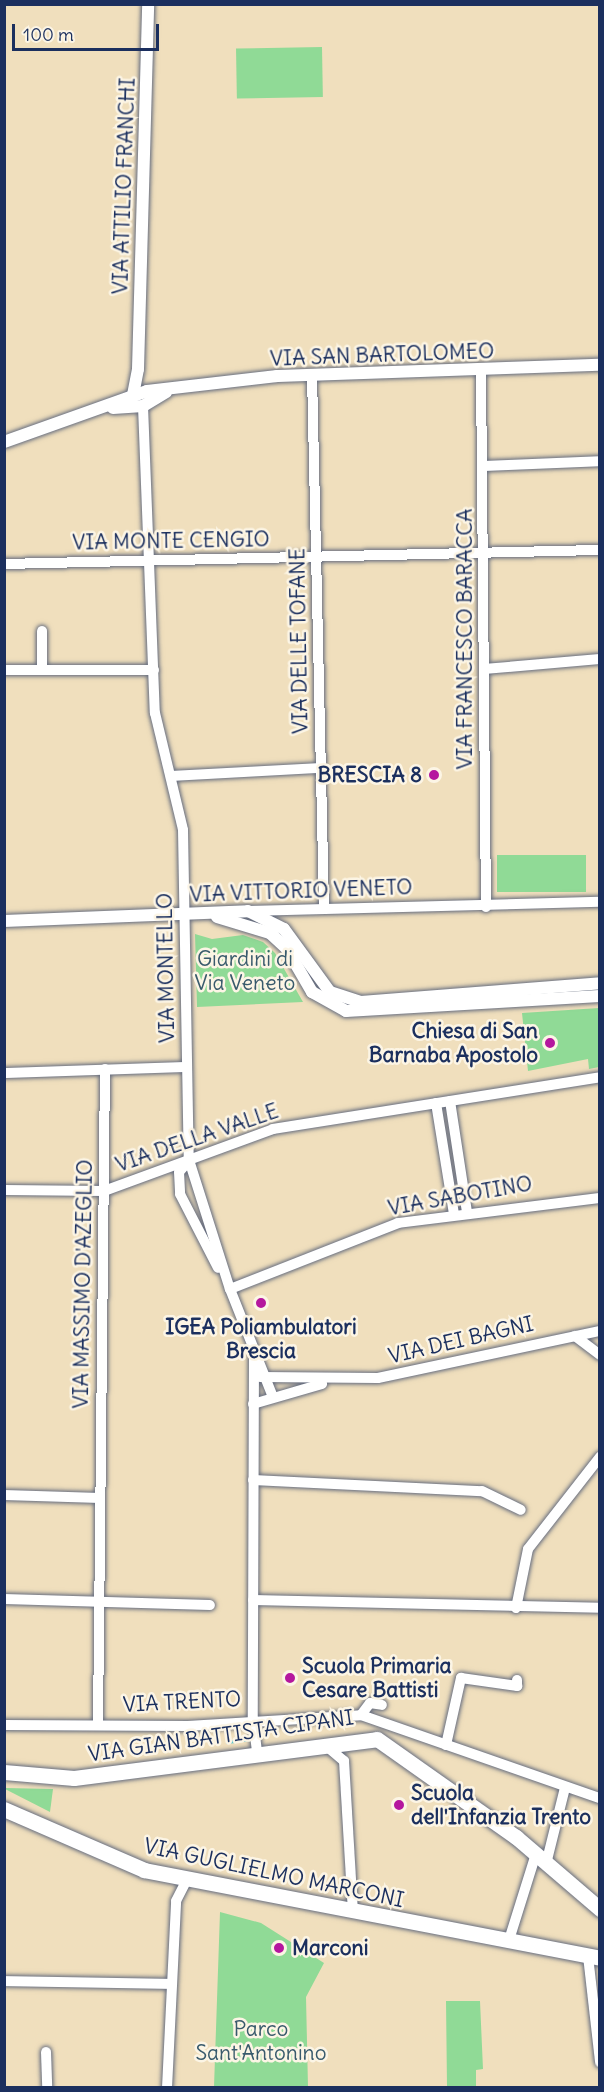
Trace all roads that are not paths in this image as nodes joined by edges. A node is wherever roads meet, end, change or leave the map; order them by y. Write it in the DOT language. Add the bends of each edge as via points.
graph roads {
  1 [pos="148,4"];
  2 [pos="600,365"];
  3 [pos="481,371"];
  4 [pos="312,375"];
  5 [pos="167,392"];
  6 [pos="140,393"];
  7 [pos="143,406"];
  8 [pos="111,408"];
  9 [pos="4,442"];
  10 [pos="600,461"];
  11 [pos="483,466"];
  12 [pos="600,550"];
  13 [pos="483,556"];
  14 [pos="316,557"];
  15 [pos="153,562"];
  16 [pos="4,564"];
  17 [pos="42,631"];
  18 [pos="600,659"];
  19 [pos="484,669"];
  20 [pos="4,670"];
  21 [pos="42,670"];
  22 [pos="154,670"];
  23 [pos="321,768"];
  24 [pos="171,776"];
  25 [pos="600,902"];
  26 [pos="324,907"];
  27 [pos="486,907"];
  28 [pos="248,911"];
  29 [pos="208,913"];
  30 [pos="185,915"];
  31 [pos="4,921"];
  32 [pos="600,984"];
  33 [pos="600,996"];
  34 [pos="187,1067"];
  35 [pos="105,1069"];
  36 [pos="4,1073"];
  37 [pos="600,1077"];
  38 [pos="450,1101"];
  39 [pos="436,1103"];
  40 [pos="189,1160"];
  41 [pos="4,1190"];
  42 [pos="104,1191"];
  43 [pos="600,1198"];
  44 [pos="467,1212"];
  45 [pos="454,1214"];
  46 [pos="230,1290"];
  47 [pos="600,1331"];
  48 [pos="575,1336"];
  49 [pos="600,1355"];
  50 [pos="260,1377"];
  51 [pos="330,1381"];
  52 [pos="273,1397"];
  53 [pos="253,1404"];
  54 [pos="600,1457"];
  55 [pos="253,1480"];
  56 [pos="4,1495"];
  57 [pos="100,1498"];
  58 [pos="521,1510"];
  59 [pos="4,1599"];
  60 [pos="99,1600"];
  61 [pos="253,1600"];
  62 [pos="210,1605"];
  63 [pos="516,1608"];
  64 [pos="600,1608"];
  65 [pos="518,1684"];
  66 [pos="382,1705"];
  67 [pos="361,1715"];
  68 [pos="253,1719"];
  69 [pos="98,1724"];
  70 [pos="4,1725"];
  71 [pos="322,1744"];
  72 [pos="446,1745"];
  73 [pos="257,1752"];
  74 [pos="4,1772"];
  75 [pos="35,1775"];
  76 [pos="4,1780"];
  77 [pos="565,1788"];
  78 [pos="600,1798"];
  79 [pos="4,1809"];
  80 [pos="541,1859"];
  81 [pos="187,1879"];
  82 [pos="600,1910"];
  83 [pos="353,1912"];
  84 [pos="509,1940"];
  85 [pos="594,1957"];
  86 [pos="4,1981"];
  87 [pos="171,1984"];
  88 [pos="46,2052"];
  89 [pos="600,2062"];
  90 [pos="47,2088"];
  91 [pos="167,2088"];
  1 -- 6 [label="street, VIA ATTILIO FRANCHI"];
  2 -- 3 [label="street, VIA SAN BARTOLOMEO"];
  3 -- 4 [label="street, VIA SAN BARTOLOMEO"];
  3 -- 11 [label="street, VIA FRANCESCO BARACCA"];
  4 -- 5 [label="street, VIA SAN BARTOLOMEO"];
  4 -- 14 [label="street, VIA DELLE TOFANE"];
  5 -- 6 [label="street, VIA SAN BARTOLOMEO"];
  5 -- 7 [label="street, VIA SAN BARTOLOMEO"];
  6 -- 7 [label="street"];
  6 -- 8 [label="street"];
  7 -- 8 [label="street"];
  7 -- 15 [label="street, VIA MONTELLO"];
  8 -- 9 [label="street"];
  10 -- 11 [label="street"];
  11 -- 13 [label="street, VIA FRANCESCO BARACCA"];
  12 -- 13 [label="street, VIA MONTE CENGIO"];
  13 -- 14 [label="street, VIA MONTE CENGIO"];
  13 -- 19 [label="street, VIA FRANCESCO BARACCA"];
  14 -- 15 [label="street, VIA MONTE CENGIO"];
  14 -- 23 [label="street, VIA DELLE TOFANE"];
  15 -- 16 [label="street, VIA MONTE CENGIO"];
  15 -- 22 [label="street, VIA MONTELLO"];
  17 -- 21 [label="street"];
  18 -- 19 [label="street"];
  19 -- 27 [label="street, VIA FRANCESCO BARACCA"];
  20 -- 21 [label="street"];
  21 -- 22 [label="street"];
  22 -- 24 [label="street, VIA MONTELLO" via="158,731"];
  23 -- 24 [label="street"];
  23 -- 26 [label="street, VIA DELLE TOFANE"];
  24 -- 30 [label="street, VIA MONTELLO" via="183,830"];
  25 -- 27 [label="street, VIA VITTORIO VENETO"];
  26 -- 27 [label="street, VIA VITTORIO VENETO"];
  26 -- 28 [label="street, VIA VITTORIO VENETO"];
  28 -- 29 [label="street, VIA VITTORIO VENETO"];
  28 -- 32 [label="street" via="284,929 323,986 346,1000"];
  29 -- 30 [label="street, VIA VITTORIO VENETO"];
  29 -- 33 [label="street" via="270,933 287,949 312,992 346,1011"];
  30 -- 31 [label="street, VIA VITTORIO VENETO"];
  30 -- 34 [label="street, VIA MONTELLO"];
  34 -- 35 [label="street"];
  34 -- 40 [label="street, VIA MONTELLO"];
  35 -- 36 [label="street"];
  35 -- 42 [label="street, VIA MASSIMO D'AZEGLIO"];
  37 -- 38 [label="street, VIA DELLA VALLE"];
  38 -- 39 [label="street, VIA DELLA VALLE"];
  38 -- 44 [label="street"];
  39 -- 40 [label="street, VIA DELLA VALLE" via="273,1129"];
  39 -- 45 [label="street"];
  40 -- 42 [label="street, VIA DELLA VALLE"];
  40 -- 46 [label="street"];
  40 -- 46 [label="street" via="179,1172 180,1194"];
  41 -- 42 [label="street, VIA DELLA VALLE"];
  42 -- 57 [label="street, VIA MASSIMO D'AZEGLIO"];
  43 -- 44 [label="street, VIA SABOTINO"];
  44 -- 45 [label="street, VIA SABOTINO"];
  45 -- 46 [label="street, VIA SABOTINO" via="398,1222"];
  46 -- 50 [label="street"];
  47 -- 48 [label="street, VIA DEI BAGNI"];
  48 -- 49 [label="street"];
  48 -- 51 [label="street, VIA DEI BAGNI" via="403,1374"];
  50 -- 51 [label="street, VIA DEI BAGNI"];
  50 -- 52 [label="street"];
  50 -- 53 [label="street"];
  51 -- 52 [label="street, VIA DEI BAGNI"];
  52 -- 53 [label="street, VIA DEI BAGNI"];
  53 -- 55 [label="street"];
  54 -- 63 [label="street" via="528,1550"];
  55 -- 58 [label="street" via="482,1491"];
  55 -- 61 [label="street"];
  56 -- 57 [label="street"];
  57 -- 60 [label="street, VIA MASSIMO D'AZEGLIO"];
  59 -- 60 [label="street"];
  60 -- 62 [label="street"];
  60 -- 69 [label="street, VIA MASSIMO D'AZEGLIO"];
  61 -- 63 [label="street"];
  61 -- 68 [label="street"];
  63 -- 64 [label="street"];
  65 -- 72 [label="street" via="461,1678"];
  66 -- 67 [label="street, VIA TRENTO" via="369,1703"];
  67 -- 68 [label="street, VIA TRENTO"];
  67 -- 72 [label="street, VIA TRENTO"];
  68 -- 69 [label="street, VIA TRENTO" via="188,1726"];
  68 -- 73 [label="street"];
  69 -- 70 [label="street, VIA TRENTO"];
  71 -- 73 [label="main road, VIA GIAN BATTISTA CIPANI"];
  71 -- 80 [label="main road, VIA GIAN BATTISTA CIPANI" via="369,1737 387,1743"];
  71 -- 83 [label="street" via="344,1761"];
  72 -- 77 [label="street, VIA TRENTO"];
  73 -- 75 [label="main road, VIA GIAN BATTISTA CIPANI" via="74,1778"];
  74 -- 75 [label="main road, VIA GIAN BATTISTA CIPANI"];
  75 -- 76 [label="main road"];
  77 -- 78 [label="street, VIA TRENTO"];
  77 -- 80 [label="street"];
  79 -- 81 [label="main road, VIA GUGLIELMO MARCONI" via="144,1870"];
  80 -- 82 [label="main road, VIA GIAN BATTISTA CIPANI"];
  80 -- 84 [label="street"];
  81 -- 83 [label="main road, VIA GUGLIELMO MARCONI"];
  81 -- 87 [label="street" via="176,1900"];
  83 -- 84 [label="main road, VIA GUGLIELMO MARCONI"];
  84 -- 85 [label="main road, VIA GUGLIELMO MARCONI"];
  85 -- 89 [label="street"];
  86 -- 87 [label="street"];
  87 -- 91 [label="street"];
  88 -- 90 [label="street"];
}
